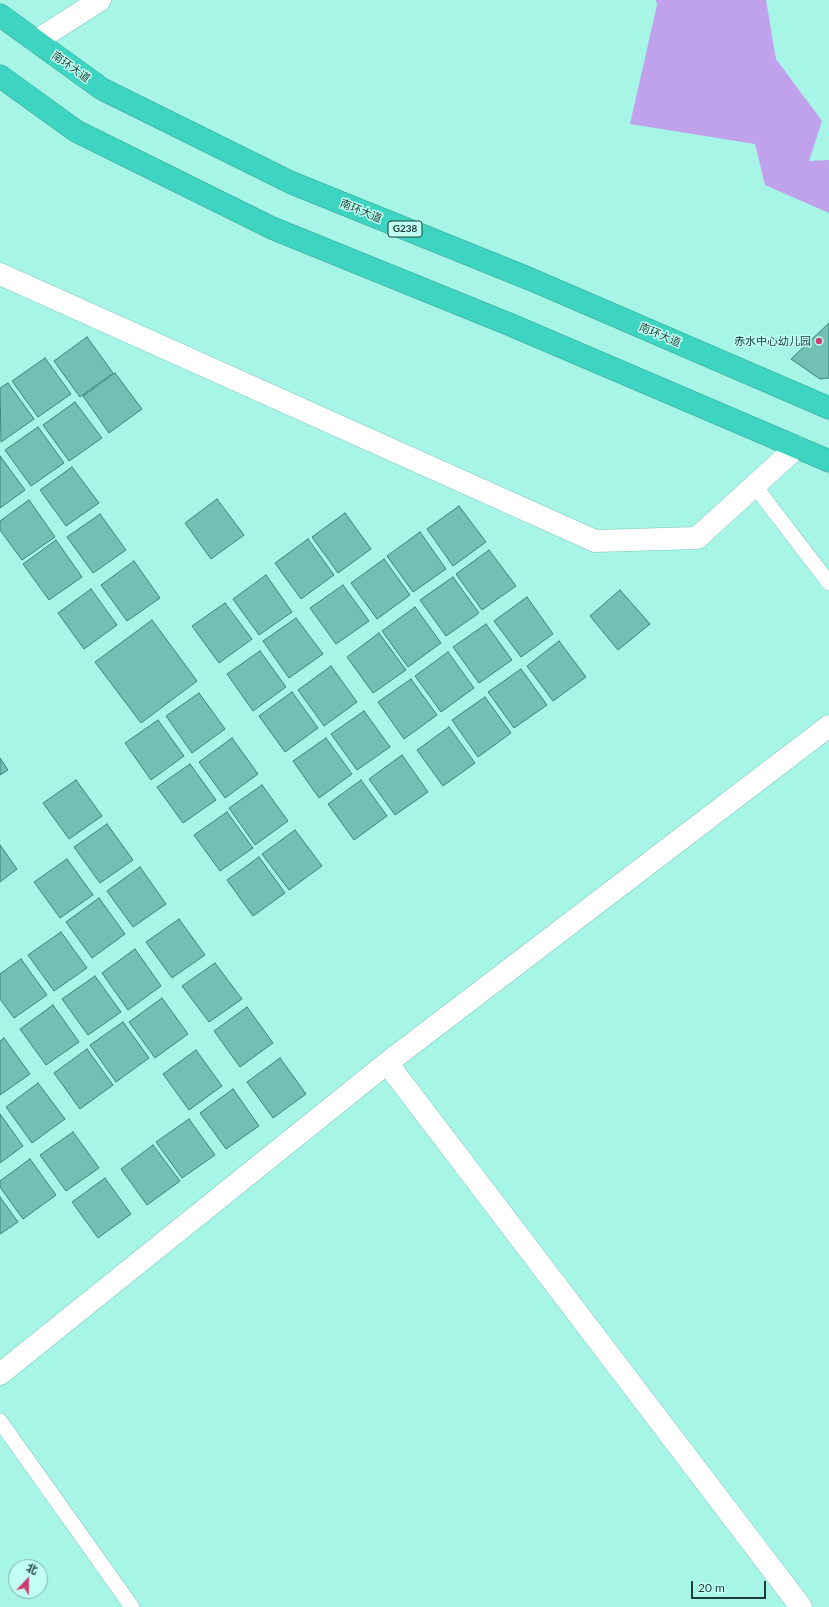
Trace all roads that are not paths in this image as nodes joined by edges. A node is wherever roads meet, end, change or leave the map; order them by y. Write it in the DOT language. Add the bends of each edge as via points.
graph roads {
  1 [pos="100,0"];
  2 [pos="0,15"];
  3 [pos="36,41"];
  4 [pos="0,76"];
  5 [pos="0,274"];
  6 [pos="829,408"];
  7 [pos="797,447"];
  8 [pos="829,461"];
  9 [pos="754,486"];
  10 [pos="829,584"];
  11 [pos="829,726"];
  12 [pos="387,1063"];
  13 [pos="0,1374"];
  14 [pos="0,1421"];
  15 [pos="132,1607"];
  16 [pos="801,1607"];
  1 -- 3 [label="street"];
  2 -- 3 [label="highway, 南环大道 / G238"];
  3 -- 6 [label="highway, 南环大道 / G238" via="102,89 292,183 530,279"];
  4 -- 7 [label="highway" via="76,131 272,228 511,325"];
  5 -- 9 [label="street" via="595,541 697,538"];
  7 -- 8 [label="highway"];
  7 -- 9 [label="street"];
  9 -- 10 [label="lane"];
  11 -- 12 [label="street"];
  12 -- 13 [label="street"];
  12 -- 16 [label="street"];
  14 -- 15 [label="lane"];
}
